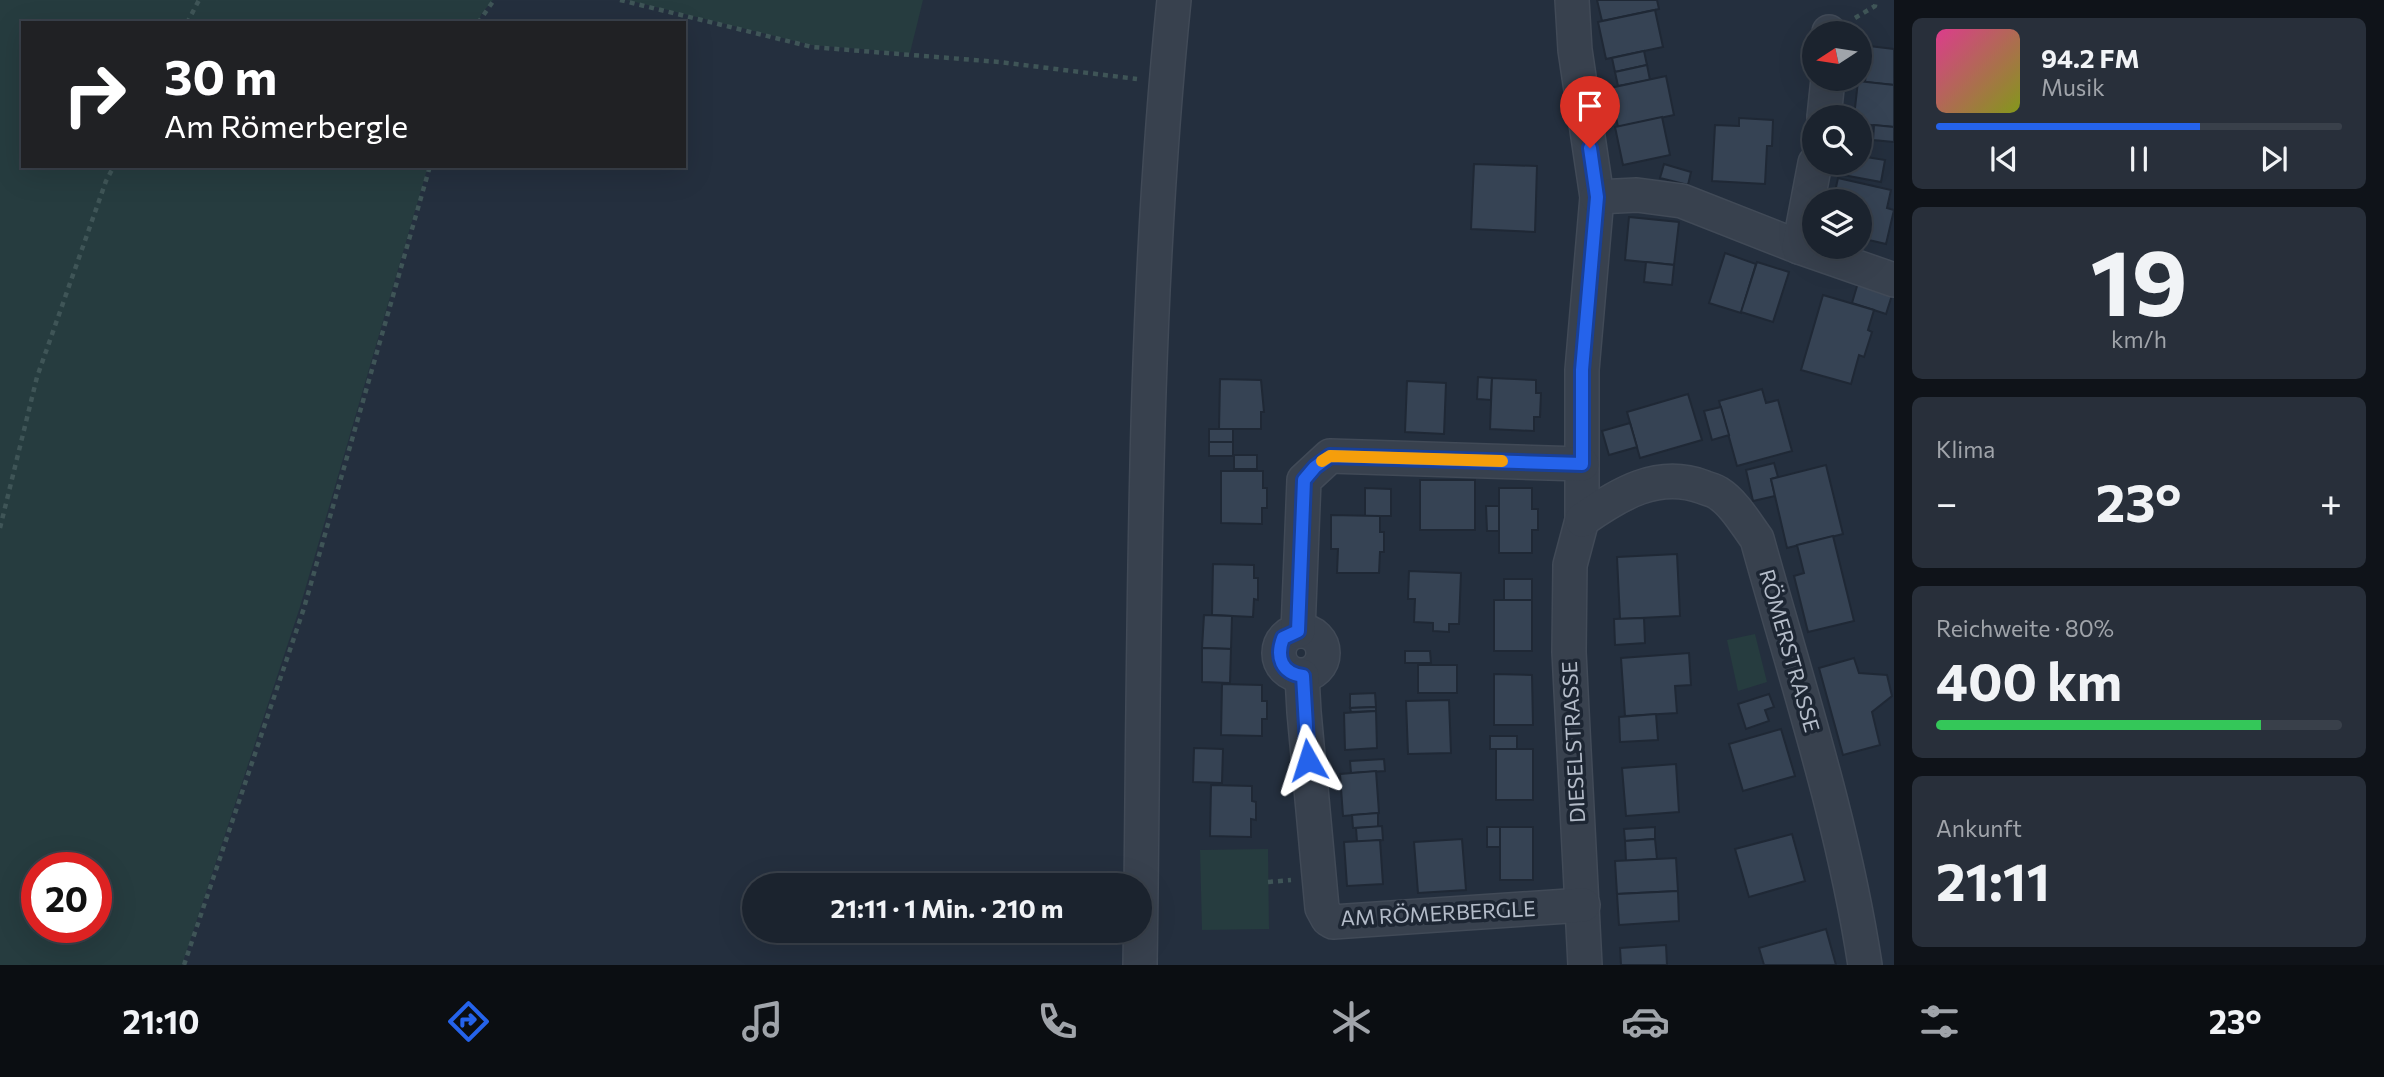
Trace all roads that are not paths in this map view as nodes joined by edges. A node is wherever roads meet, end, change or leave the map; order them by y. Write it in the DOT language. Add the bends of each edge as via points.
graph roads {
  1 [pos="1174,0"];
  2 [pos="1572,0"];
  3 [pos="1813,175"];
  4 [pos="1597,197"];
  5 [pos="1799,247"];
  6 [pos="1894,279"];
  7 [pos="1582,464"];
  8 [pos="1582,520"];
  9 [pos="1583,905"];
  10 [pos="1140,965"];
  11 [pos="1585,965"];
  12 [pos="1865,965"];
  1 -- 10 [label="street" via="1149,361"];
  2 -- 4 [label="street, DIESELSTRASSE"];
  3 -- 5 [label="street"];
  4 -- 5 [label="street" via="1637,195 1682,201"];
  4 -- 7 [label="street, DIESELSTRASSE" via="1582,370"];
  5 -- 6 [label="street"];
  7 -- 8 [label="street, DIESELSTRASSE"];
  7 -- 9 [label="street, AM RÖMERBERGLE" via="1330,456 1304,480 1298,631 1283,638 1278,652 1282,666 1292,675 1303,676 1322,908 1328,919"];
  8 -- 9 [label="street, DIESELSTRASSE" via="1570,565 1569,652"];
  8 -- 12 [label="street, RÖMERSTRASSE" via="1634,488 1665,481 1692,483 1718,493 1757,539 1819,755 1855,901"];
  9 -- 11 [label="street, DIESELSTRASSE"];
}
